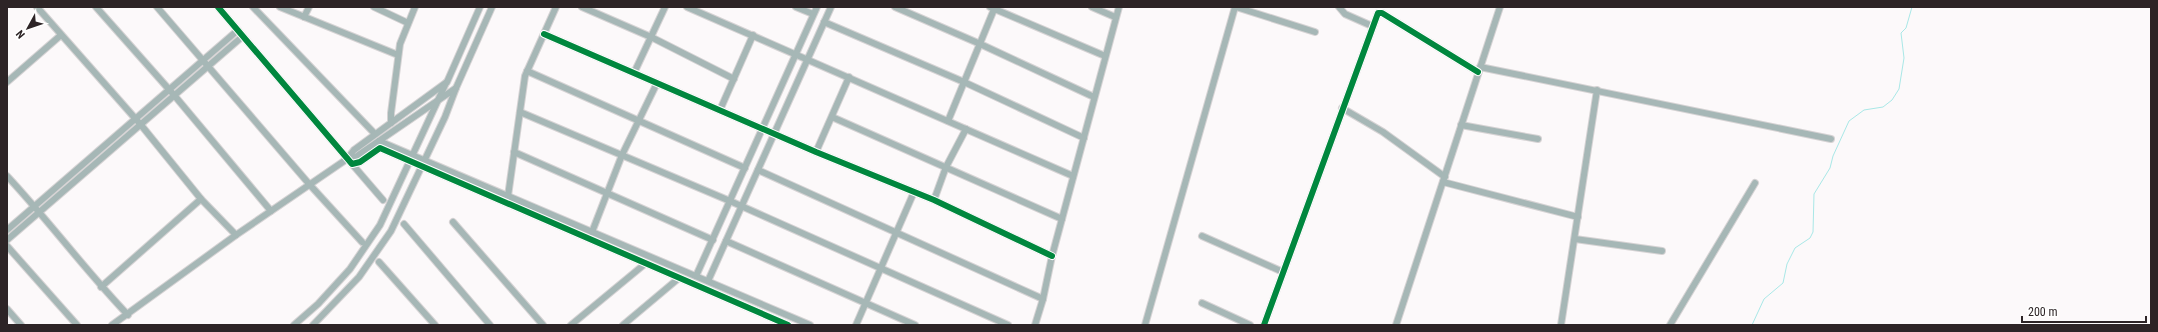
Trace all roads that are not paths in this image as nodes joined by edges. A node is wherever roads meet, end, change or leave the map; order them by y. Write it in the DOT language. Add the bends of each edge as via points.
graph roads {
  1 [pos="37,7"];
  2 [pos="96,7"];
  3 [pos="156,7"];
  4 [pos="218,7"];
  5 [pos="253,7"];
  6 [pos="280,7"];
  7 [pos="309,7"];
  8 [pos="374,7"];
  9 [pos="415,7"];
  10 [pos="480,7"];
  11 [pos="492,7"];
  12 [pos="556,7"];
  13 [pos="582,7"];
  14 [pos="665,7"];
  15 [pos="687,7"];
  16 [pos="796,7"];
  17 [pos="816,7"];
  18 [pos="831,7"];
  19 [pos="895,7"];
  20 [pos="1092,7"];
  21 [pos="1119,7"];
  22 [pos="1235,7"];
  23 [pos="1339,7"];
  24 [pos="1500,7"];
  25 [pos="993,8"];
  26 [pos="813,14"];
  27 [pos="304,17"];
  28 [pos="1115,17"];
  29 [pos="824,22"];
  30 [pos="408,23"];
  31 [pos="1372,26"];
  32 [pos="238,30"];
  33 [pos="1315,32"];
  34 [pos="544,34"];
  35 [pos="61,35"];
  36 [pos="753,35"];
  37 [pos="243,36"];
  38 [pos="651,37"];
  39 [pos="978,43"];
  40 [pos="795,54"];
  41 [pos="398,55"];
  42 [pos="1105,56"];
  43 [pos="808,59"];
  44 [pos="203,60"];
  45 [pos="209,66"];
  46 [pos="1479,69"];
  47 [pos="528,71"];
  48 [pos="634,73"];
  49 [pos="849,77"];
  50 [pos="734,79"];
  51 [pos="7,82"];
  52 [pos="447,82"];
  53 [pos="964,82"];
  54 [pos="657,83"];
  55 [pos="456,88"];
  56 [pos="169,90"];
  57 [pos="1597,90"];
  58 [pos="174,95"];
  59 [pos="1094,97"];
  60 [pos="439,99"];
  61 [pos="1342,108"];
  62 [pos="720,110"];
  63 [pos="520,112"];
  64 [pos="832,116"];
  65 [pos="136,119"];
  66 [pos="639,121"];
  67 [pos="948,121"];
  68 [pos="391,122"];
  69 [pos="141,125"];
  70 [pos="1461,125"];
  71 [pos="762,128"];
  72 [pos="966,129"];
  73 [pos="375,134"];
  74 [pos="774,134"];
  75 [pos="1084,138"];
  76 [pos="1831,139"];
  77 [pos="1538,140"];
  78 [pos="379,141"];
  79 [pos="514,152"];
  80 [pos="816,152"];
  81 [pos="622,155"];
  82 [pos="412,158"];
  83 [pos="347,159"];
  84 [pos="423,163"];
  85 [pos="352,164"];
  86 [pos="946,167"];
  87 [pos="745,168"];
  88 [pos="758,170"];
  89 [pos="7,176"];
  90 [pos="1073,176"];
  91 [pos="1444,179"];
  92 [pos="1755,183"];
  93 [pos="310,185"];
  94 [pos="914,192"];
  95 [pos="608,194"];
  96 [pos="508,196"];
  97 [pos="201,199"];
  98 [pos="383,200"];
  99 [pos="934,200"];
  100 [pos="730,201"];
  101 [pos="35,206"];
  102 [pos="741,208"];
  103 [pos="271,211"];
  104 [pos="40,212"];
  105 [pos="1578,217"];
  106 [pos="1062,219"];
  107 [pos="453,222"];
  108 [pos="404,224"];
  109 [pos="7,230"];
  110 [pos="592,232"];
  111 [pos="898,232"];
  112 [pos="236,235"];
  113 [pos="1202,236"];
  114 [pos="1575,239"];
  115 [pos="7,240"];
  116 [pos="713,240"];
  117 [pos="726,241"];
  118 [pos="362,242"];
  119 [pos="7,246"];
  120 [pos="1662,251"];
  121 [pos="1052,256"];
  122 [pos="379,262"];
  123 [pos="646,263"];
  124 [pos="879,268"];
  125 [pos="1283,272"];
  126 [pos="696,276"];
  127 [pos="679,278"];
  128 [pos="708,281"];
  129 [pos="101,287"];
  130 [pos="1043,299"];
  131 [pos="865,303"];
  132 [pos="1202,303"];
  133 [pos="7,309"];
  134 [pos="128,315"];
  135 [pos="21,325"];
  136 [pos="77,325"];
  137 [pos="112,325"];
  138 [pos="294,325"];
  139 [pos="313,325"];
  140 [pos="434,325"];
  141 [pos="490,325"];
  142 [pos="543,325"];
  143 [pos="571,325"];
  144 [pos="624,325"];
  145 [pos="788,325"];
  146 [pos="810,325"];
  147 [pos="856,325"];
  148 [pos="915,325"];
  149 [pos="1008,325"];
  150 [pos="1035,325"];
  151 [pos="1145,325"];
  152 [pos="1250,325"];
  153 [pos="1264,325"];
  154 [pos="1396,325"];
  155 [pos="1561,325"];
  156 [pos="1670,325"];
  1 -- 35 [label="street"];
  2 -- 56 [label="street"];
  3 -- 44 [label="street"];
  4 -- 32 [label="street"];
  5 -- 73 [label="street"];
  6 -- 27 [label="street"];
  7 -- 27 [label="street"];
  8 -- 30 [label="street"];
  9 -- 30 [label="street"];
  10 -- 52 [label="street"];
  11 -- 55 [label="street"];
  12 -- 34 [label="street"];
  13 -- 38 [label="street"];
  14 -- 38 [label="street"];
  15 -- 36 [label="street"];
  16 -- 26 [label="street"];
  17 -- 26 [label="street"];
  18 -- 29 [label="street"];
  19 -- 39 [label="street"];
  20 -- 28 [label="street"];
  21 -- 28 [label="street"];
  22 -- 33 [label="street"];
  22 -- 151 [label="street"];
  23 -- 31 [label="street" via="1345,14"];
  24 -- 46 [label="street"];
  25 -- 39 [label="street"];
  25 -- 42 [label="street"];
  26 -- 40 [label="street"];
  27 -- 41 [label="street"];
  28 -- 42 [label="street"];
  29 -- 43 [label="street"];
  29 -- 53 [label="street"];
  30 -- 41 [label="street"];
  31 -- 46 [label="street" via="1378,13 1382,13"];
  31 -- 61 [label="street"];
  32 -- 37 [label="street"];
  32 -- 44 [label="street"];
  34 -- 47 [label="street"];
  34 -- 48 [label="street"];
  35 -- 51 [label="street"];
  35 -- 65 [label="street"];
  36 -- 40 [label="street"];
  36 -- 50 [label="street"];
  37 -- 45 [label="street"];
  37 -- 83 [label="street"];
  38 -- 48 [label="street"];
  38 -- 50 [label="street"];
  39 -- 53 [label="street"];
  39 -- 59 [label="street"];
  40 -- 43 [label="street"];
  40 -- 71 [label="street"];
  41 -- 68 [label="street"];
  42 -- 59 [label="street"];
  43 -- 49 [label="street"];
  43 -- 74 [label="street"];
  44 -- 45 [label="street"];
  44 -- 56 [label="street"];
  45 -- 58 [label="street"];
  45 -- 93 [label="street"];
  46 -- 57 [label="street"];
  46 -- 70 [label="street"];
  47 -- 63 [label="street"];
  47 -- 66 [label="street"];
  48 -- 54 [label="street"];
  49 -- 64 [label="street"];
  49 -- 67 [label="street"];
  50 -- 62 [label="street"];
  52 -- 60 [label="street"];
  52 -- 68 [label="street"];
  53 -- 67 [label="street"];
  53 -- 75 [label="street"];
  54 -- 62 [label="street"];
  54 -- 66 [label="street"];
  55 -- 60 [label="street"];
  55 -- 84 [label="street"];
  56 -- 58 [label="street"];
  56 -- 65 [label="street"];
  57 -- 76 [label="street"];
  57 -- 105 [label="street"];
  58 -- 69 [label="street"];
  58 -- 103 [label="street"];
  59 -- 75 [label="street"];
  60 -- 78 [label="street"];
  60 -- 82 [label="street"];
  61 -- 91 [label="street" via="1383,132"];
  61 -- 125 [label="street"];
  62 -- 71 [label="street"];
  63 -- 79 [label="street"];
  63 -- 81 [label="street"];
  64 -- 80 [label="street"];
  64 -- 86 [label="street"];
  65 -- 69 [label="street"];
  65 -- 101 [label="street"];
  66 -- 81 [label="street"];
  66 -- 87 [label="street"];
  67 -- 72 [label="street"];
  68 -- 73 [label="street"];
  69 -- 97 [label="street"];
  69 -- 104 [label="street"];
  70 -- 77 [label="street"];
  70 -- 91 [label="street"];
  71 -- 74 [label="street"];
  71 -- 87 [label="street"];
  72 -- 86 [label="street"];
  72 -- 90 [label="street"];
  73 -- 83 [label="street" via="354,150"];
  74 -- 80 [label="street"];
  74 -- 88 [label="street"];
  75 -- 90 [label="street"];
  78 -- 82 [label="street"];
  78 -- 83 [label="street" via="358,156"];
  79 -- 95 [label="street"];
  79 -- 96 [label="street"];
  80 -- 94 [label="street"];
  81 -- 95 [label="street"];
  81 -- 100 [label="street"];
  82 -- 84 [label="street"];
  82 -- 85 [label="street" via="380,148 360,162"];
  82 -- 138 [label="street" via="380,225 368,244 330,291"];
  83 -- 85 [label="street"];
  83 -- 93 [label="street"];
  84 -- 96 [label="street"];
  84 -- 123 [label="street"];
  84 -- 139 [label="street" via="391,231 378,251 359,277"];
  85 -- 98 [label="street"];
  86 -- 99 [label="street"];
  86 -- 106 [label="street"];
  87 -- 100 [label="street"];
  88 -- 102 [label="street"];
  88 -- 111 [label="street"];
  89 -- 101 [label="street"];
  90 -- 106 [label="street"];
  91 -- 105 [label="street"];
  91 -- 154 [label="street"];
  92 -- 156 [label="street"];
  93 -- 103 [label="street"];
  93 -- 118 [label="street"];
  94 -- 99 [label="street"];
  94 -- 111 [label="street"];
  95 -- 110 [label="street"];
  95 -- 116 [label="street"];
  96 -- 110 [label="street"];
  97 -- 112 [label="street"];
  97 -- 129 [label="street"];
  99 -- 121 [label="street"];
  100 -- 102 [label="street"];
  100 -- 116 [label="street"];
  101 -- 104 [label="street"];
  101 -- 109 [label="street"];
  102 -- 117 [label="street"];
  102 -- 124 [label="street"];
  103 -- 112 [label="street"];
  104 -- 115 [label="street"];
  104 -- 129 [label="street"];
  105 -- 114 [label="street"];
  106 -- 121 [label="street"];
  107 -- 142 [label="street"];
  108 -- 141 [label="street"];
  110 -- 126 [label="street"];
  111 -- 124 [label="street"];
  111 -- 130 [label="street"];
  112 -- 134 [label="street"];
  113 -- 125 [label="street"];
  114 -- 120 [label="street"];
  114 -- 155 [label="street"];
  116 -- 126 [label="street"];
  117 -- 128 [label="street"];
  117 -- 131 [label="street"];
  119 -- 136 [label="street"];
  121 -- 130 [label="street"];
  122 -- 140 [label="street"];
  123 -- 127 [label="street"];
  123 -- 143 [label="street"];
  124 -- 131 [label="street"];
  124 -- 149 [label="street"];
  125 -- 153 [label="street"];
  126 -- 128 [label="street"];
  127 -- 144 [label="street"];
  127 -- 145 [label="street"];
  128 -- 146 [label="street"];
  129 -- 134 [label="street"];
  130 -- 150 [label="street"];
  131 -- 147 [label="street"];
  131 -- 148 [label="street"];
  132 -- 152 [label="street"];
  133 -- 135 [label="street"];
  134 -- 137 [label="street"];
}
